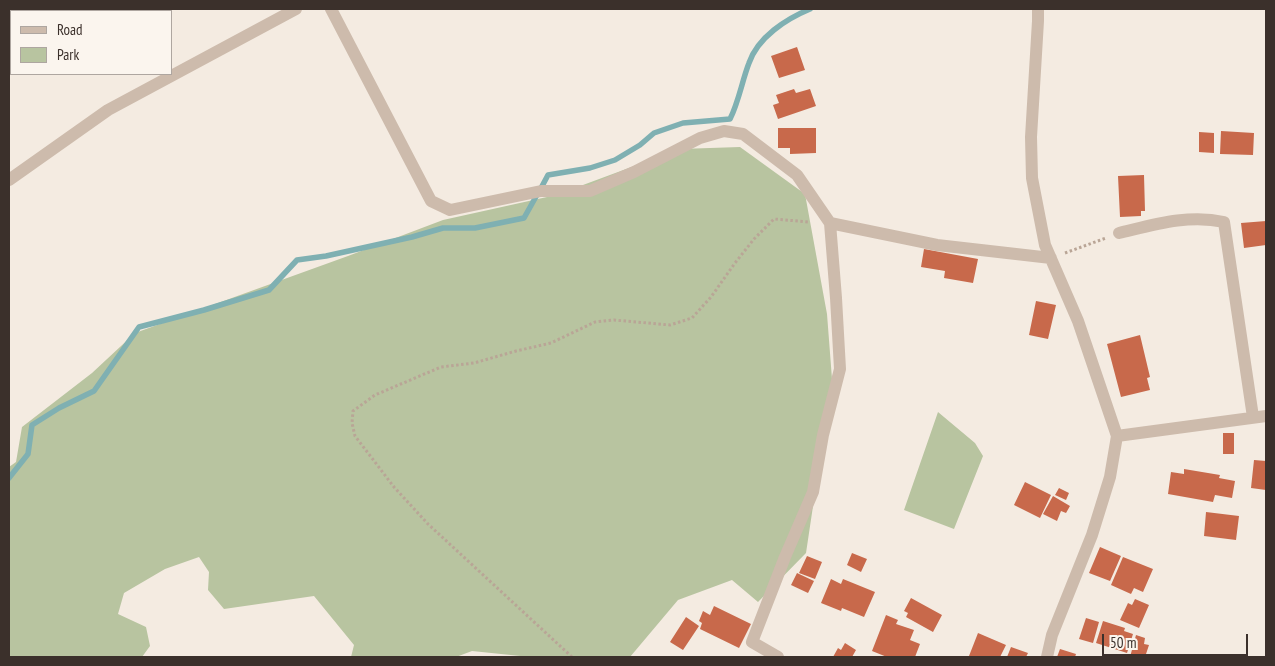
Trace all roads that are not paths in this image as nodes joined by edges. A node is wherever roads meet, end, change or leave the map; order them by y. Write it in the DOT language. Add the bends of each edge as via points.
graph roads {
  1 [pos="296,9"];
  2 [pos="332,9"];
  3 [pos="1038,9"];
  4 [pos="9,180"];
  5 [pos="830,223"];
  6 [pos="1119,233"];
  7 [pos="1052,258"];
  8 [pos="1266,416"];
  9 [pos="1253,417"];
  10 [pos="1117,436"];
  11 [pos="778,657"];
  12 [pos="1047,657"];
  1 -- 4 [label="street" via="108,110"];
  2 -- 5 [label="street" via="431,201 450,210 541,191 590,191 700,138 724,131 743,134 797,176"];
  3 -- 7 [label="street" via="1032,178 1045,245"];
  5 -- 7 [label="street" via="937,245"];
  5 -- 11 [label="street" via="840,369 813,492 752,642"];
  6 -- 9 [label="street" via="1173,220 1224,222"];
  7 -- 10 [label="street" via="1078,321"];
  8 -- 9 [label="street"];
  9 -- 10 [label="street"];
  10 -- 12 [label="street" via="1110,477 1092,535 1052,635"];
}
